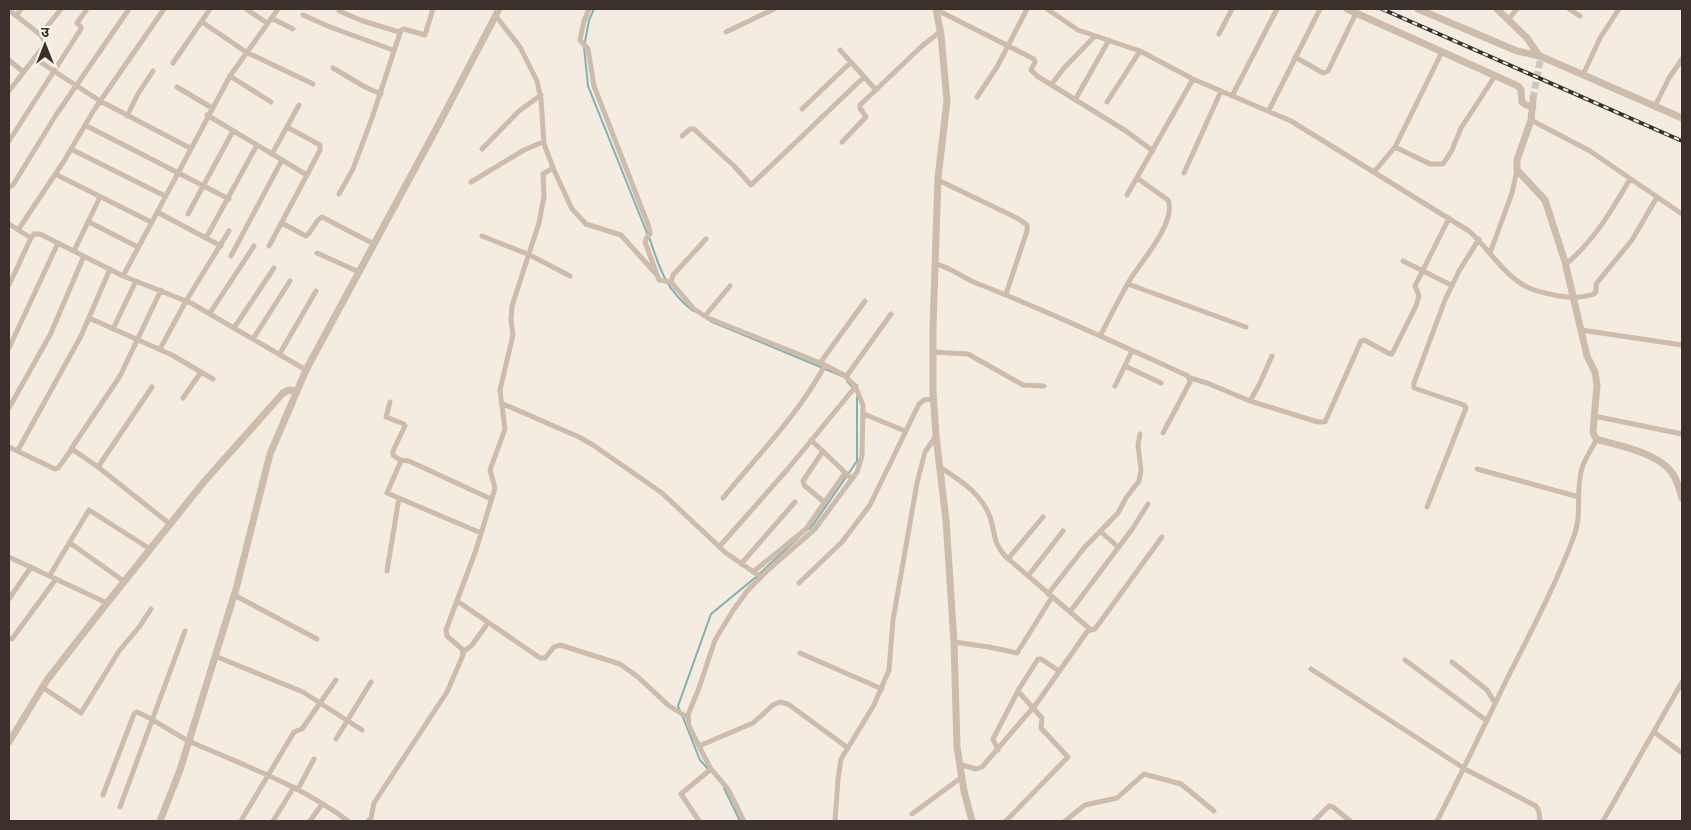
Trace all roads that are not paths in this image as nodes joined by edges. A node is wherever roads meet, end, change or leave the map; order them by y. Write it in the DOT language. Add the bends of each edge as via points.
graph roads {
  1 [pos="21,9"];
  2 [pos="61,9"];
  3 [pos="87,9"];
  4 [pos="129,9"];
  5 [pos="164,9"];
  6 [pos="210,9"];
  7 [pos="246,9"];
  8 [pos="278,9"];
  9 [pos="433,9"];
  10 [pos="589,9"];
  11 [pos="774,9"];
  12 [pos="936,9"];
  13 [pos="1027,9"];
  14 [pos="1047,9"];
  15 [pos="1232,9"];
  16 [pos="1277,9"];
  17 [pos="1320,9"];
  18 [pos="1347,9"];
  19 [pos="1418,9"];
  20 [pos="1497,9"];
  21 [pos="1517,9"];
  22 [pos="1569,9"];
  23 [pos="1619,9"];
  24 [pos="9,10"];
  25 [pos="339,11"];
  26 [pos="497,12"];
  27 [pos="1356,13"];
  28 [pos="303,14"];
  29 [pos="16,16"];
  30 [pos="1580,16"];
  31 [pos="271,18"];
  32 [pos="1508,20"];
  33 [pos="202,22"];
  34 [pos="267,23"];
  35 [pos="293,29"];
  36 [pos="940,31"];
  37 [pos="400,32"];
  38 [pos="726,32"];
  39 [pos="1219,34"];
  40 [pos="42,36"];
  41 [pos="1095,36"];
  42 [pos="1109,40"];
  43 [pos="1007,46"];
  44 [pos="393,50"];
  45 [pos="840,50"];
  46 [pos="1140,51"];
  47 [pos="246,52"];
  48 [pos="1442,52"];
  49 [pos="1295,57"];
  50 [pos="34,58"];
  51 [pos="1540,58"];
  52 [pos="1682,59"];
  53 [pos="9,60"];
  54 [pos="851,62"];
  55 [pos="173,63"];
  56 [pos="333,68"];
  57 [pos="53,71"];
  58 [pos="153,71"];
  59 [pos="22,72"];
  60 [pos="1583,75"];
  61 [pos="230,76"];
  62 [pos="1495,76"];
  63 [pos="864,77"];
  64 [pos="1193,79"];
  65 [pos="313,84"];
  66 [pos="1051,85"];
  67 [pos="76,86"];
  68 [pos="177,87"];
  69 [pos="876,90"];
  70 [pos="9,91"];
  71 [pos="1221,91"];
  72 [pos="381,94"];
  73 [pos="541,95"];
  74 [pos="1232,96"];
  75 [pos="977,97"];
  76 [pos="1075,100"];
  77 [pos="100,101"];
  78 [pos="271,102"];
  79 [pos="1107,102"];
  80 [pos="299,105"];
  81 [pos="1655,106"];
  82 [pos="212,108"];
  83 [pos="802,109"];
  84 [pos="1268,110"];
  85 [pos="207,115"];
  86 [pos="127,116"];
  87 [pos="1682,118"];
  88 [pos="1531,120"];
  89 [pos="85,125"];
  90 [pos="287,127"];
  91 [pos="233,131"];
  92 [pos="682,136"];
  93 [pos="9,141"];
  94 [pos="543,142"];
  95 [pos="842,142"];
  96 [pos="257,145"];
  97 [pos="1395,147"];
  98 [pos="71,148"];
  99 [pos="190,148"];
  100 [pos="482,149"];
  101 [pos="1153,151"];
  102 [pos="272,154"];
  103 [pos="282,160"];
  104 [pos="553,168"];
  105 [pos="1517,170"];
  106 [pos="177,172"];
  107 [pos="1374,172"];
  108 [pos="1184,173"];
  109 [pos="55,174"];
  110 [pos="307,175"];
  111 [pos="1137,178"];
  112 [pos="1630,178"];
  113 [pos="938,180"];
  114 [pos="471,182"];
  115 [pos="204,186"];
  116 [pos="9,187"];
  117 [pos="339,194"];
  118 [pos="1127,195"];
  119 [pos="165,196"];
  120 [pos="100,197"];
  121 [pos="1657,197"];
  122 [pos="229,199"];
  123 [pos="157,212"];
  124 [pos="188,214"];
  125 [pos="1682,214"];
  126 [pos="1449,218"];
  127 [pos="89,222"];
  128 [pos="151,222"];
  129 [pos="282,223"];
  130 [pos="9,224"];
  131 [pos="18,230"];
  132 [pos="229,231"];
  133 [pos="482,236"];
  134 [pos="32,238"];
  135 [pos="206,238"];
  136 [pos="706,239"];
  137 [pos="1479,239"];
  138 [pos="58,243"];
  139 [pos="374,244"];
  140 [pos="221,246"];
  141 [pos="254,246"];
  142 [pos="269,246"];
  143 [pos="138,247"];
  144 [pos="74,251"];
  145 [pos="317,253"];
  146 [pos="1490,253"];
  147 [pos="530,255"];
  148 [pos="84,256"];
  149 [pos="231,256"];
  150 [pos="1403,261"];
  151 [pos="935,264"];
  152 [pos="1565,265"];
  153 [pos="274,268"];
  154 [pos="110,269"];
  155 [pos="1424,271"];
  156 [pos="359,272"];
  157 [pos="123,276"];
  158 [pos="570,276"];
  159 [pos="658,276"];
  160 [pos="136,281"];
  161 [pos="290,281"];
  162 [pos="670,282"];
  163 [pos="1128,284"];
  164 [pos="9,285"];
  165 [pos="1451,285"];
  166 [pos="730,286"];
  167 [pos="161,290"];
  168 [pos="316,291"];
  169 [pos="1006,294"];
  170 [pos="1573,298"];
  171 [pos="865,300"];
  172 [pos="186,301"];
  173 [pos="210,313"];
  174 [pos="891,314"];
  175 [pos="705,316"];
  176 [pos="89,318"];
  177 [pos="234,328"];
  178 [pos="1246,328"];
  179 [pos="113,329"];
  180 [pos="1581,330"];
  181 [pos="1100,336"];
  182 [pos="253,339"];
  183 [pos="138,341"];
  184 [pos="1682,345"];
  185 [pos="9,347"];
  186 [pos="160,349"];
  187 [pos="1132,350"];
  188 [pos="933,352"];
  189 [pos="279,355"];
  190 [pos="1272,356"];
  191 [pos="1125,366"];
  192 [pos="823,367"];
  193 [pos="306,370"];
  194 [pos="201,372"];
  195 [pos="846,376"];
  196 [pos="1190,378"];
  197 [pos="213,379"];
  198 [pos="1162,383"];
  199 [pos="1044,386"];
  200 [pos="1115,386"];
  201 [pos="152,387"];
  202 [pos="855,388"];
  203 [pos="297,391"];
  204 [pos="184,398"];
  205 [pos="934,399"];
  206 [pos="1250,401"];
  207 [pos="390,402"];
  208 [pos="500,403"];
  209 [pos="9,408"];
  210 [pos="864,414"];
  211 [pos="1594,416"];
  212 [pos="905,431"];
  213 [pos="1163,433"];
  214 [pos="1140,434"];
  215 [pos="1682,434"];
  216 [pos="936,436"];
  217 [pos="1597,438"];
  218 [pos="811,440"];
  219 [pos="9,447"];
  220 [pos="71,449"];
  221 [pos="18,450"];
  222 [pos="823,451"];
  223 [pos="400,460"];
  224 [pos="98,467"];
  225 [pos="941,468"];
  226 [pos="1477,469"];
  227 [pos="848,476"];
  228 [pos="1579,497"];
  229 [pos="399,498"];
  230 [pos="723,498"];
  231 [pos="1682,498"];
  232 [pos="492,499"];
  233 [pos="794,502"];
  234 [pos="824,502"];
  235 [pos="1148,504"];
  236 [pos="1427,506"];
  237 [pos="1043,517"];
  238 [pos="170,524"];
  239 [pos="1063,530"];
  240 [pos="1100,531"];
  241 [pos="481,533"];
  242 [pos="1162,537"];
  243 [pos="70,543"];
  244 [pos="719,547"];
  245 [pos="1118,547"];
  246 [pos="150,549"];
  247 [pos="9,558"];
  248 [pos="1008,559"];
  249 [pos="741,564"];
  250 [pos="32,567"];
  251 [pos="387,571"];
  252 [pos="757,575"];
  253 [pos="50,576"];
  254 [pos="1028,576"];
  255 [pos="56,579"];
  256 [pos="125,582"];
  257 [pos="799,583"];
  258 [pos="234,595"];
  259 [pos="1050,596"];
  260 [pos="9,599"];
  261 [pos="457,601"];
  262 [pos="107,603"];
  263 [pos="151,609"];
  264 [pos="1070,612"];
  265 [pos="488,622"];
  266 [pos="1089,629"];
  267 [pos="185,631"];
  268 [pos="12,639"];
  269 [pos="317,639"];
  270 [pos="954,642"];
  271 [pos="463,652"];
  272 [pos="800,653"];
  273 [pos="215,656"];
  274 [pos="1405,660"];
  275 [pos="1452,662"];
  276 [pos="1312,669"];
  277 [pos="1059,671"];
  278 [pos="336,680"];
  279 [pos="371,682"];
  280 [pos="1682,682"];
  281 [pos="42,687"];
  282 [pos="882,689"];
  283 [pos="1018,691"];
  284 [pos="320,702"];
  285 [pos="1495,703"];
  286 [pos="1034,707"];
  287 [pos="684,715"];
  288 [pos="152,720"];
  289 [pos="347,720"];
  290 [pos="1487,721"];
  291 [pos="362,730"];
  292 [pos="1654,732"];
  293 [pos="336,739"];
  294 [pos="189,741"];
  295 [pos="9,742"];
  296 [pos="699,746"];
  297 [pos="848,748"];
  298 [pos="998,750"];
  299 [pos="1682,753"];
  300 [pos="314,759"];
  301 [pos="959,764"];
  302 [pos="1465,769"];
  303 [pos="709,771"];
  304 [pos="269,775"];
  305 [pos="962,777"];
  306 [pos="296,788"];
  307 [pos="103,795"];
  308 [pos="322,804"];
  309 [pos="120,807"];
  310 [pos="1214,811"];
  311 [pos="912,814"];
  312 [pos="242,819"];
  313 [pos="160,821"];
  314 [pos="273,821"];
  315 [pos="310,821"];
  316 [pos="348,821"];
  317 [pos="368,821"];
  318 [pos="699,821"];
  319 [pos="744,821"];
  320 [pos="835,821"];
  321 [pos="972,821"];
  322 [pos="1006,821"];
  323 [pos="1065,821"];
  324 [pos="1314,821"];
  325 [pos="1350,821"];
  326 [pos="1436,821"];
  327 [pos="1540,821"];
  328 [pos="1604,821"];
  1 -- 29 [label="street"];
  2 -- 40 [label="street"];
  3 -- 57 [label="street" via="77,23 81,29"];
  4 -- 67 [label="street"];
  5 -- 77 [label="street"];
  6 -- 33 [label="street"];
  7 -- 34 [label="street"];
  8 -- 31 [label="street"];
  9 -- 37 [label="street" via="425,35 402,28"];
  10 -- 159 [label="street" via="580,40 585,46 594,86 638,197 648,235 646,246"];
  11 -- 38 [label="street"];
  12 -- 36 [label="street"];
  12 -- 43 [label="street"];
  13 -- 43 [label="street"];
  14 -- 41 [label="street" via="1074,28"];
  15 -- 39 [label="street"];
  16 -- 74 [label="street"];
  17 -- 49 [label="street"];
  18 -- 27 [label="street"];
  19 -- 51 [label="street"];
  20 -- 32 [label="street"];
  21 -- 32 [label="street"];
  22 -- 30 [label="street"];
  23 -- 60 [label="street" via="1600,38"];
  24 -- 29 [label="street"];
  25 -- 37 [label="street"];
  26 -- 73 [label="street" via="520,47"];
  26 -- 139 [label="street"];
  27 -- 48 [label="street"];
  27 -- 49 [label="street" via="1328,72 1322,73"];
  28 -- 44 [label="street"];
  29 -- 40 [label="street"];
  31 -- 34 [label="street"];
  31 -- 35 [label="street"];
  32 -- 51 [label="street"];
  33 -- 47 [label="street"];
  33 -- 55 [label="street"];
  34 -- 47 [label="street"];
  36 -- 69 [label="street"];
  36 -- 113 [label="street" via="947,101"];
  37 -- 44 [label="street"];
  40 -- 50 [label="street" via="45,44"];
  41 -- 42 [label="street"];
  41 -- 66 [label="street"];
  42 -- 46 [label="street"];
  42 -- 76 [label="street"];
  43 -- 66 [label="street" via="1035,60 1032,71"];
  43 -- 75 [label="street"];
  44 -- 72 [label="street"];
  45 -- 54 [label="street"];
  46 -- 64 [label="street"];
  46 -- 79 [label="street"];
  47 -- 61 [label="street"];
  47 -- 65 [label="street"];
  48 -- 62 [label="street"];
  48 -- 97 [label="street"];
  49 -- 84 [label="street"];
  50 -- 57 [label="street"];
  50 -- 59 [label="street"];
  51 -- 60 [label="street"];
  52 -- 81 [label="street"];
  53 -- 59 [label="street"];
  54 -- 63 [label="street"];
  54 -- 83 [label="street"];
  56 -- 72 [label="street"];
  57 -- 67 [label="street"];
  57 -- 93 [label="street"];
  58 -- 86 [label="street"];
  59 -- 70 [label="street"];
  60 -- 81 [label="street"];
  61 -- 78 [label="street"];
  61 -- 82 [label="street"];
  62 -- 88 [label="street" via="1518,86 1522,102 1526,105 1533,103"];
  62 -- 97 [label="street" via="1461,128 1443,164 1430,164"];
  63 -- 69 [label="street"];
  63 -- 92 [label="street" via="751,185 694,129"];
  64 -- 71 [label="street"];
  64 -- 101 [label="street"];
  66 -- 76 [label="street"];
  67 -- 77 [label="street"];
  67 -- 116 [label="street"];
  68 -- 82 [label="street"];
  69 -- 95 [label="street" via="860,107 866,117"];
  71 -- 74 [label="street"];
  71 -- 108 [label="street"];
  72 -- 117 [label="street" via="353,169"];
  73 -- 94 [label="street"];
  73 -- 100 [label="street" via="519,111"];
  74 -- 84 [label="street"];
  76 -- 101 [label="street"];
  77 -- 86 [label="street"];
  77 -- 89 [label="street"];
  80 -- 90 [label="street"];
  81 -- 87 [label="street"];
  82 -- 85 [label="street"];
  84 -- 107 [label="street" via="1291,120"];
  85 -- 91 [label="street"];
  85 -- 99 [label="street"];
  86 -- 99 [label="street"];
  88 -- 105 [label="street" via="1517,160"];
  88 -- 112 [label="street" via="1590,151"];
  89 -- 98 [label="street"];
  89 -- 106 [label="street"];
  90 -- 102 [label="street"];
  90 -- 110 [label="street" via="320,145"];
  91 -- 96 [label="street"];
  91 -- 115 [label="street"];
  94 -- 104 [label="street"];
  94 -- 114 [label="street"];
  96 -- 102 [label="street"];
  96 -- 122 [label="street"];
  97 -- 107 [label="street"];
  98 -- 109 [label="street"];
  98 -- 119 [label="street"];
  99 -- 106 [label="street"];
  101 -- 111 [label="street"];
  102 -- 103 [label="street"];
  103 -- 110 [label="street"];
  103 -- 149 [label="street"];
  104 -- 147 [label="street" via="543,174 543,204"];
  104 -- 159 [label="street" via="572,208 582,221 621,235"];
  105 -- 146 [label="street"];
  105 -- 152 [label="street" via="1545,200"];
  106 -- 115 [label="street"];
  106 -- 119 [label="street"];
  107 -- 126 [label="street"];
  109 -- 120 [label="street"];
  109 -- 131 [label="street"];
  110 -- 129 [label="street"];
  111 -- 118 [label="street"];
  111 -- 163 [label="street" via="1168,200 1170,207 1163,230"];
  112 -- 121 [label="street"];
  112 -- 152 [label="street" via="1602,225"];
  113 -- 151 [label="street"];
  113 -- 169 [label="street" via="1027,225"];
  115 -- 122 [label="street"];
  115 -- 124 [label="street"];
  119 -- 123 [label="street"];
  120 -- 127 [label="street"];
  120 -- 128 [label="street"];
  121 -- 125 [label="street"];
  121 -- 170 [label="street" via="1632,240 1596,284 1594,294"];
  122 -- 135 [label="street"];
  123 -- 128 [label="street"];
  123 -- 135 [label="street"];
  126 -- 137 [label="street"];
  126 -- 155 [label="street"];
  127 -- 143 [label="street"];
  127 -- 144 [label="street"];
  128 -- 143 [label="street"];
  129 -- 139 [label="street" via="306,236 322,216"];
  129 -- 142 [label="street"];
  130 -- 131 [label="street"];
  131 -- 134 [label="street"];
  132 -- 140 [label="street"];
  133 -- 147 [label="street"];
  134 -- 138 [label="street" via="36,233"];
  134 -- 164 [label="street"];
  135 -- 140 [label="street"];
  136 -- 162 [label="street"];
  137 -- 146 [label="street"];
  137 -- 165 [label="street"];
  138 -- 144 [label="street"];
  138 -- 185 [label="street"];
  139 -- 156 [label="street"];
  140 -- 172 [label="street"];
  141 -- 173 [label="street"];
  143 -- 157 [label="street"];
  144 -- 148 [label="street"];
  145 -- 156 [label="street"];
  146 -- 170 [label="street" via="1529,288"];
  147 -- 158 [label="street"];
  147 -- 208 [label="street" via="512,306 513,335 500,386"];
  148 -- 154 [label="street"];
  148 -- 209 [label="street" via="50,334"];
  150 -- 155 [label="street"];
  151 -- 169 [label="street"];
  151 -- 188 [label="street"];
  152 -- 170 [label="street"];
  153 -- 177 [label="street"];
  154 -- 157 [label="street"];
  154 -- 176 [label="street"];
  155 -- 165 [label="street"];
  155 -- 206 [label="street" via="1415,286 1419,296 1416,306 1392,354 1361,341 1325,422"];
  156 -- 193 [label="street"];
  157 -- 160 [label="street"];
  159 -- 162 [label="street" via="660,281"];
  160 -- 167 [label="street"];
  160 -- 179 [label="street"];
  161 -- 182 [label="street"];
  162 -- 175 [label="street" via="694,309"];
  163 -- 178 [label="street"];
  163 -- 181 [label="street"];
  165 -- 236 [label="street" via="1413,386 1466,408"];
  166 -- 175 [label="street"];
  167 -- 172 [label="street"];
  167 -- 183 [label="street"];
  168 -- 189 [label="street"];
  169 -- 181 [label="street"];
  170 -- 180 [label="street"];
  171 -- 192 [label="street"];
  172 -- 173 [label="street"];
  172 -- 186 [label="street"];
  173 -- 177 [label="street"];
  174 -- 195 [label="street"];
  175 -- 192 [label="street"];
  176 -- 179 [label="street"];
  176 -- 221 [label="street"];
  177 -- 182 [label="street"];
  179 -- 183 [label="street"];
  180 -- 184 [label="street"];
  180 -- 211 [label="street" via="1597,385"];
  181 -- 187 [label="street"];
  182 -- 189 [label="street"];
  183 -- 186 [label="street"];
  183 -- 220 [label="street" via="120,376"];
  186 -- 194 [label="street"];
  187 -- 191 [label="street"];
  187 -- 196 [label="street"];
  188 -- 199 [label="street" via="968,354 1023,385"];
  188 -- 205 [label="street"];
  189 -- 193 [label="street"];
  190 -- 206 [label="street"];
  191 -- 198 [label="street"];
  191 -- 200 [label="street"];
  192 -- 195 [label="street"];
  192 -- 230 [label="street" via="790,416"];
  193 -- 203 [label="street"];
  194 -- 197 [label="street"];
  194 -- 204 [label="street"];
  195 -- 202 [label="street"];
  196 -- 206 [label="street"];
  196 -- 213 [label="street"];
  201 -- 224 [label="street"];
  202 -- 210 [label="street" via="863,402"];
  202 -- 218 [label="street"];
  203 -- 238 [label="street" via="289,390 281,395"];
  203 -- 258 [label="street" via="270,454"];
  205 -- 212 [label="street" via="921,402"];
  205 -- 216 [label="street"];
  207 -- 223 [label="street" via="386,416 404,425 393,453"];
  208 -- 232 [label="street" via="504,429 490,470 495,486"];
  208 -- 244 [label="street" via="593,445 662,493"];
  210 -- 212 [label="street"];
  210 -- 227 [label="street" via="862,456 859,467"];
  211 -- 215 [label="street"];
  211 -- 217 [label="street" via="1593,432"];
  212 -- 257 [label="street" via="870,505 842,542"];
  214 -- 240 [label="street" via="1139,481 1118,513"];
  216 -- 225 [label="street"];
  216 -- 282 [label="street" via="925,452 917,483 893,620 890,661"];
  217 -- 228 [label="street" via="1581,470"];
  217 -- 231 [label="street" via="1641,452 1661,463 1674,476"];
  218 -- 222 [label="street"];
  218 -- 244 [label="street"];
  219 -- 221 [label="street"];
  220 -- 221 [label="street" via="55,469"];
  220 -- 224 [label="street"];
  222 -- 227 [label="street"];
  222 -- 234 [label="street" via="803,481"];
  223 -- 229 [label="street" via="387,491"];
  223 -- 232 [label="street" via="409,461"];
  224 -- 238 [label="street"];
  225 -- 248 [label="street" via="976,493 989,516 996,544"];
  225 -- 270 [label="street"];
  226 -- 228 [label="street"];
  227 -- 234 [label="street"];
  227 -- 252 [label="street" via="812,532"];
  228 -- 285 [label="street" via="1574,537"];
  229 -- 241 [label="street"];
  229 -- 251 [label="street"];
  232 -- 241 [label="street"];
  233 -- 249 [label="street"];
  234 -- 252 [label="street" via="806,529"];
  235 -- 245 [label="street"];
  237 -- 248 [label="street"];
  238 -- 246 [label="street"];
  239 -- 254 [label="street"];
  240 -- 245 [label="street"];
  240 -- 259 [label="street" via="1074,560"];
  241 -- 261 [label="street"];
  242 -- 266 [label="street" via="1095,629"];
  243 -- 246 [label="street" via="90,510"];
  243 -- 253 [label="street"];
  243 -- 256 [label="street"];
  244 -- 249 [label="street"];
  245 -- 264 [label="street"];
  246 -- 256 [label="street"];
  247 -- 250 [label="street"];
  248 -- 254 [label="street"];
  249 -- 252 [label="street"];
  250 -- 253 [label="street"];
  250 -- 260 [label="street"];
  252 -- 287 [label="street" via="715,640 700,688"];
  253 -- 255 [label="street"];
  254 -- 259 [label="street"];
  255 -- 262 [label="street"];
  255 -- 268 [label="street"];
  256 -- 262 [label="street"];
  258 -- 269 [label="street"];
  258 -- 273 [label="street"];
  259 -- 264 [label="street"];
  259 -- 270 [label="street" via="1017,654"];
  261 -- 265 [label="street"];
  261 -- 271 [label="street" via="446,634"];
  262 -- 281 [label="street"];
  263 -- 281 [label="street" via="119,651 81,713"];
  264 -- 266 [label="street"];
  265 -- 271 [label="street"];
  265 -- 287 [label="street" via="540,658 545,658 560,645 620,664"];
  266 -- 277 [label="street"];
  267 -- 288 [label="street"];
  270 -- 301 [label="street"];
  271 -- 317 [label="street" via="451,685 380,792"];
  272 -- 282 [label="street"];
  273 -- 284 [label="street"];
  273 -- 294 [label="street"];
  274 -- 290 [label="street"];
  275 -- 285 [label="street" via="1487,690"];
  276 -- 302 [label="street"];
  277 -- 283 [label="street" via="1039,658"];
  277 -- 286 [label="street"];
  278 -- 284 [label="street"];
  279 -- 289 [label="street"];
  280 -- 292 [label="street"];
  281 -- 295 [label="street"];
  282 -- 297 [label="street"];
  283 -- 286 [label="street"];
  283 -- 298 [label="street" via="993,739"];
  284 -- 289 [label="street"];
  284 -- 304 [label="street" via="302,728 294,732"];
  285 -- 290 [label="street"];
  286 -- 298 [label="street"];
  286 -- 322 [label="street" via="1042,719 1041,728 1068,756"];
  287 -- 296 [label="street"];
  288 -- 294 [label="street"];
  288 -- 307 [label="street" via="139,713 134,714"];
  288 -- 309 [label="street"];
  289 -- 291 [label="street"];
  289 -- 293 [label="street"];
  290 -- 302 [label="street"];
  292 -- 299 [label="street"];
  292 -- 328 [label="street"];
  294 -- 304 [label="street"];
  294 -- 313 [label="street"];
  296 -- 297 [label="street" via="753,723 780,702 788,704"];
  296 -- 303 [label="street"];
  297 -- 320 [label="street" via="840,765"];
  298 -- 301 [label="street" via="979,769"];
  300 -- 306 [label="street"];
  301 -- 305 [label="street"];
  302 -- 326 [label="street"];
  302 -- 327 [label="street" via="1536,806"];
  303 -- 318 [label="street" via="681,794"];
  303 -- 319 [label="street" via="728,789"];
  304 -- 306 [label="street"];
  304 -- 312 [label="street"];
  305 -- 311 [label="street"];
  305 -- 321 [label="street"];
  306 -- 308 [label="street"];
  306 -- 314 [label="street"];
  308 -- 315 [label="street"];
  308 -- 316 [label="street"];
  310 -- 323 [label="street" via="1181,784 1144,774 1117,798 1085,805"];
  324 -- 325 [label="street" via="1328,806"];
}
